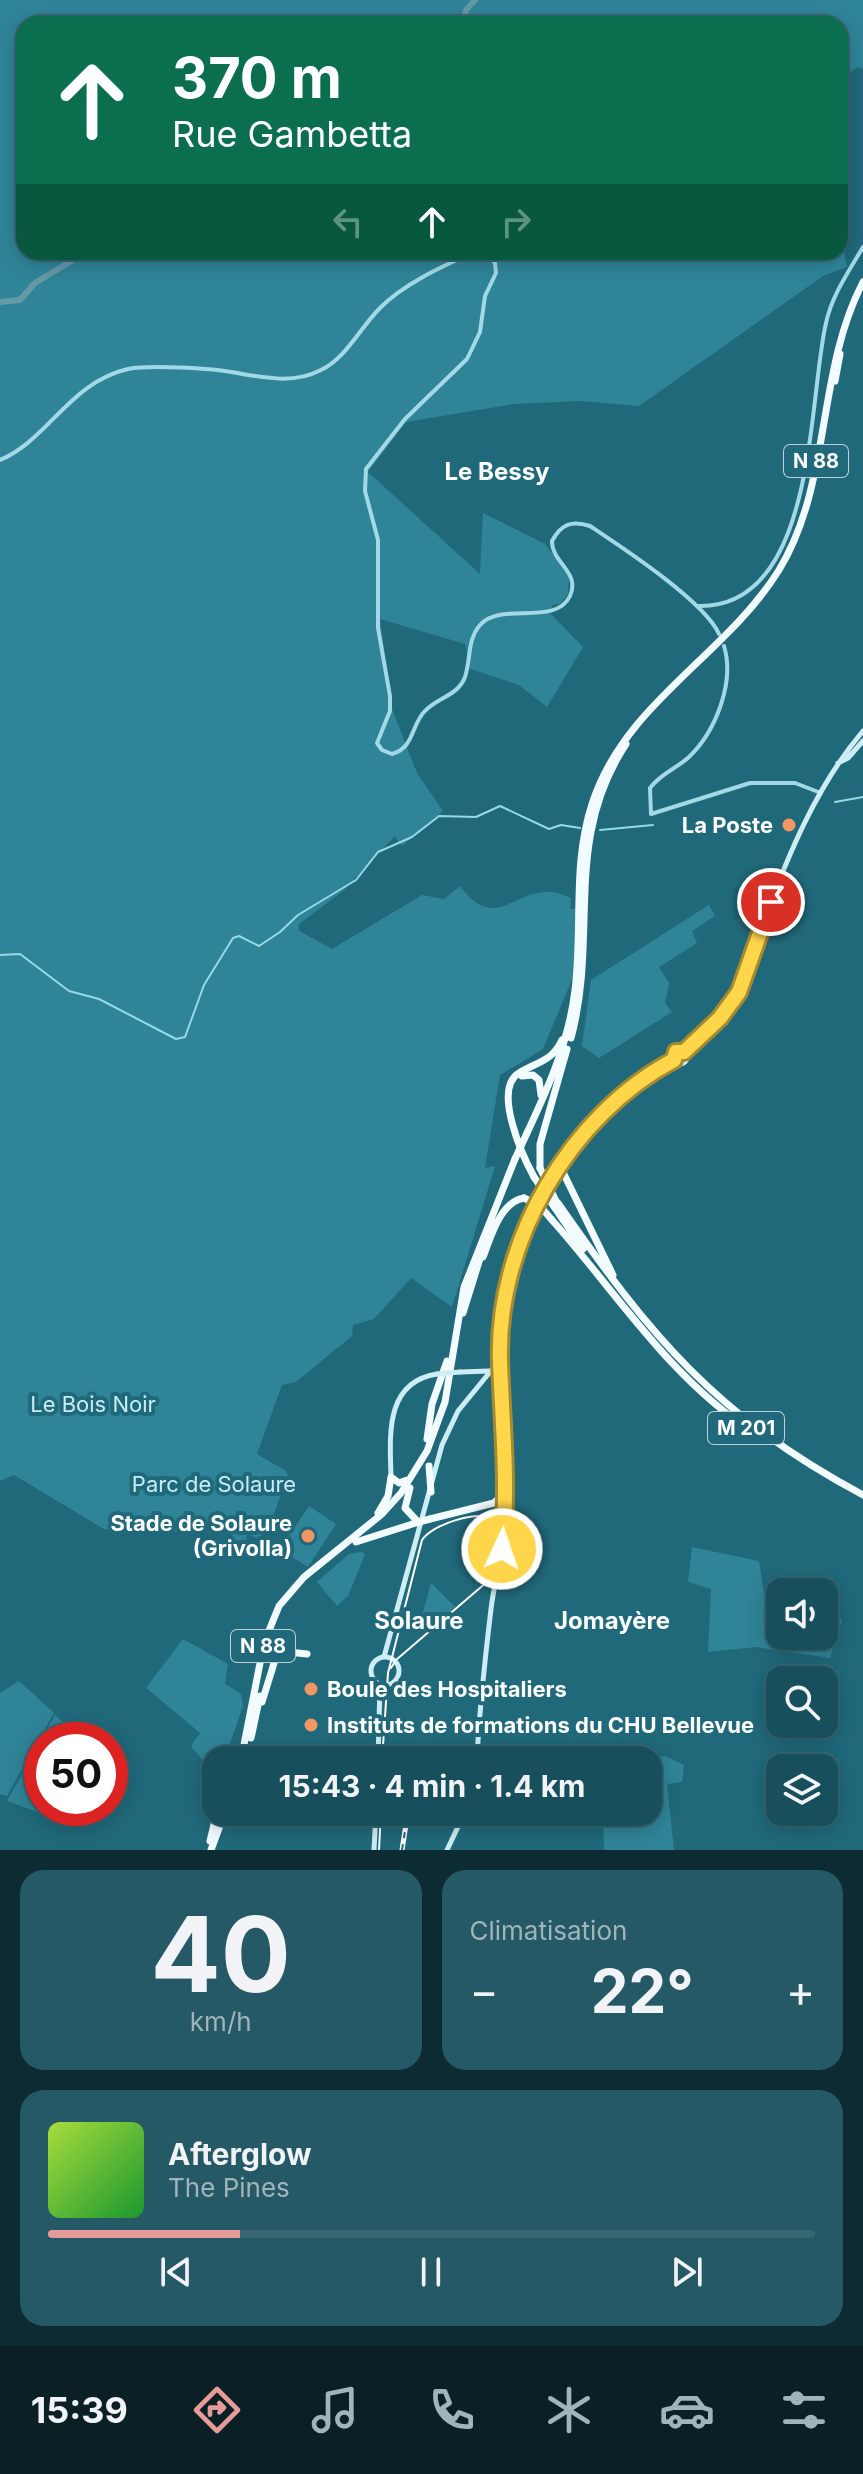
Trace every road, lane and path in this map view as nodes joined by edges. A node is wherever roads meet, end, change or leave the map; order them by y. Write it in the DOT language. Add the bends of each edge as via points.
graph roads {
  1 [pos="863,247"];
  2 [pos="459,260"];
  3 [pos="492,260"];
  4 [pos="863,282"];
  5 [pos="863,292"];
  6 [pos="0,460"];
  7 [pos="719,603"];
  8 [pos="697,606"];
  9 [pos="712,619"];
  10 [pos="719,634"];
  11 [pos="724,646"];
  12 [pos="863,731"];
  13 [pos="863,741"];
  14 [pos="838,763"];
  15 [pos="608,770"];
  16 [pos="821,793"];
  17 [pos="580,902"];
  18 [pos="571,1020"];
  19 [pos="567,1049"];
  20 [pos="684,1052"];
  21 [pos="674,1060"];
  22 [pos="533,1121"];
  23 [pos="529,1136"];
  24 [pos="517,1162"];
  25 [pos="560,1166"];
  26 [pos="537,1172"];
  27 [pos="556,1204"];
  28 [pos="604,1281"];
  29 [pos="469,1292"];
  30 [pos="646,1329"];
  31 [pos="452,1347"];
  32 [pos="500,1358"];
  33 [pos="489,1371"];
  34 [pos="427,1439"];
  35 [pos="429,1466"];
  36 [pos="412,1476"];
  37 [pos="391,1477"];
  38 [pos="410,1488"];
  39 [pos="431,1492"];
  40 [pos="862,1495"];
  41 [pos="503,1497"];
  42 [pos="418,1522"];
  43 [pos="372,1523"];
  44 [pos="356,1542"];
  45 [pos="307,1654"];
  46 [pos="384,1657"];
  47 [pos="380,1684"];
  48 [pos="253,1731"];
  49 [pos="246,1746"];
  50 [pos="248,1746"];
  51 [pos="378,1746"];
  52 [pos="477,1746"];
  53 [pos="215,1826"];
  54 [pos="222,1826"];
  55 [pos="375,1826"];
  56 [pos="458,1826"];
  57 [pos="212,1850"];
  58 [pos="374,1850"];
  59 [pos="447,1850"];
  1 -- 7 [label="street" via="825,325 804,482 792,523 761,576"];
  2 -- 6 [label="street" via="399,292 340,357 321,370 291,379 228,371 128,369 96,382 61,408 21,451"];
  3 -- 8 [label="street" via="496,273 467,359 405,419 366,469 365,491 378,540 378,628 390,696 377,743 392,754 403,750 422,713 456,690 482,622 500,614 551,609 566,601 572,587 569,572 552,549 562,527 577,522 601,534"];
  4 -- 15 [label="highway, N 88" via="843,329 808,500 789,551 754,605 643,714"];
  5 -- 15 [label="highway, N 88" via="842,348 816,489 791,557 751,615 646,718"];
  7 -- 8 [label="street"];
  7 -- 9 [label="street"];
  8 -- 9 [label="street"];
  9 -- 10 [label="street"];
  11 -- 16 [label="street" via="728,664 716,716 703,741 650,788 653,815 750,783 795,783"];
  12 -- 14 [label="main road"];
  13 -- 14 [label="main road"];
  14 -- 16 [label="main road"];
  15 -- 17 [label="highway, N 88" via="586,824"];
  16 -- 20 [label="main road" via="776,889 739,992"];
  17 -- 18 [label="highway, N 88"];
  17 -- 19 [label="highway, N 88" via="582,987"];
  18 -- 22 [label="highway, N 88"];
  18 -- 26 [label="highway" via="550,1058 513,1077 509,1093 513,1126"];
  19 -- 23 [label="highway, N 88"];
  19 -- 26 [label="highway"];
  20 -- 21 [label="main road" via="676,1052"];
  20 -- 21 [label="main road" via="684,1063"];
  21 -- 25 [label="main road" via="646,1075 603,1111"];
  22 -- 23 [label="highway, N 88"];
  22 -- 26 [label="highway" via="542,1087 536,1077 525,1074 514,1083 513,1106 523,1147"];
  23 -- 24 [label="highway, N 88, bridge"];
  24 -- 29 [label="highway, N 88"];
  24 -- 31 [label="highway, N 88" via="468,1277"];
  25 -- 30 [label="highway" via="603,1259"];
  25 -- 32 [label="main road" via="527,1228 512,1271"];
  26 -- 27 [label="highway, bridge"];
  27 -- 28 [label="highway, M 201"];
  27 -- 30 [label="highway, M 201"];
  28 -- 29 [label="highway, bridge" via="540,1206 524,1198 505,1209"];
  28 -- 30 [label="highway, M 201"];
  29 -- 38 [label="highway, N 88" via="444,1419"];
  30 -- 40 [label="highway, M 201" via="688,1379 738,1423"];
  31 -- 34 [label="highway" via="432,1404"];
  31 -- 36 [label="highway, N 88" via="441,1415"];
  32 -- 33 [label="main road"];
  32 -- 41 [label="main road"];
  33 -- 37 [label="main road, bridge" via="437,1374 409,1387 392,1417"];
  33 -- 39 [label="main road" via="448,1431"];
  35 -- 39 [label="highway"];
  36 -- 37 [label="highway" via="399,1483"];
  36 -- 43 [label="highway, N 88"];
  37 -- 43 [label="highway"];
  38 -- 42 [label="highway" via="405,1508"];
  38 -- 44 [label="highway, N 88"];
  39 -- 46 [label="main road"];
  41 -- 42 [label="highway, bridge"];
  41 -- 52 [label="main road" via="502,1549"];
  42 -- 44 [label="highway"];
  43 -- 49 [label="highway, N 88" via="304,1577 279,1606 264,1643"];
  44 -- 48 [label="highway, N 88" via="299,1588 279,1615 268,1643"];
  45 -- 48 [label="highway, N 88" via="288,1652 275,1660"];
  46 -- 47 [label="main road" via="371,1667"];
  46 -- 47 [label="main road" via="396,1661 400,1672 392,1683"];
  47 -- 51 [label="main road"];
  48 -- 50 [label="highway, N 88"];
  53 -- 57 [label="highway"];
  54 -- 57 [label="highway"];
  55 -- 58 [label="main road"];
  56 -- 59 [label="main road"];
}
